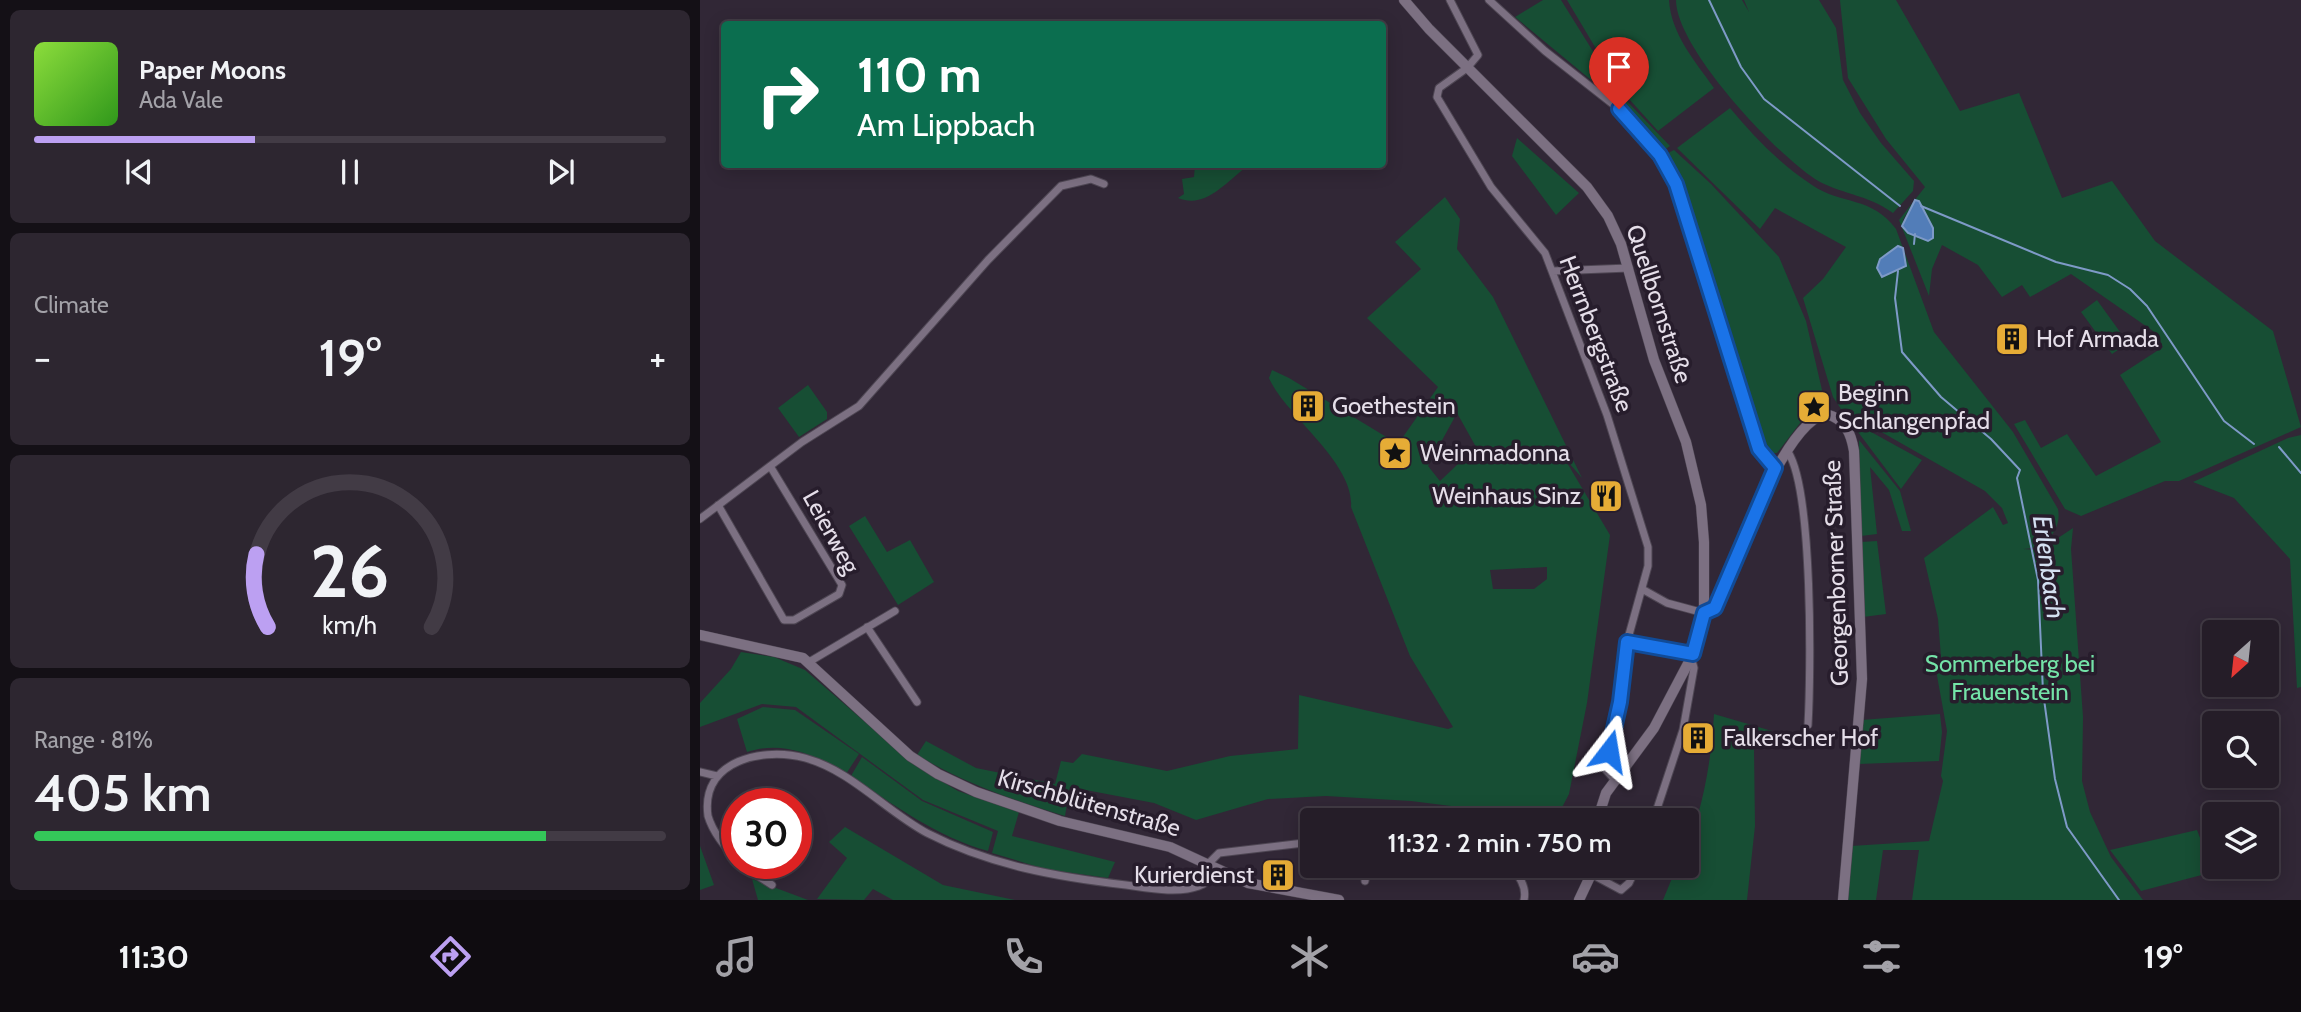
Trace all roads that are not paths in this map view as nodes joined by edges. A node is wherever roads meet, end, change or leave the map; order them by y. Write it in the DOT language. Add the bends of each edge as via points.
graph roads {
  1 [pos="1404,0"];
  2 [pos="1450,0"];
  3 [pos="1489,0"];
  4 [pos="1467,68"];
  5 [pos="1104,184"];
  6 [pos="1629,268"];
  7 [pos="1553,271"];
  8 [pos="1788,452"];
  9 [pos="770,466"];
  10 [pos="1775,468"];
  11 [pos="718,505"];
  12 [pos="700,519"];
  13 [pos="1642,589"];
  14 [pos="895,611"];
  15 [pos="1704,613"];
  16 [pos="867,627"];
  17 [pos="700,635"];
  18 [pos="1627,642"];
  19 [pos="1692,655"];
  20 [pos="809,662"];
  21 [pos="917,702"];
  22 [pos="1808,725"];
  23 [pos="700,772"];
  24 [pos="716,776"];
  25 [pos="1614,779"];
  26 [pos="1601,808"];
  27 [pos="1657,808"];
  28 [pos="721,840"];
  29 [pos="1300,843"];
  30 [pos="1209,863"];
  31 [pos="1219,869"];
  32 [pos="1365,878"];
  33 [pos="1519,878"];
  34 [pos="1590,878"];
  35 [pos="1605,878"];
  36 [pos="1629,878"];
  37 [pos="763,879"];
  38 [pos="1365,881"];
  39 [pos="772,885"];
  40 [pos="1339,900"];
  41 [pos="1524,900"];
  42 [pos="1579,900"];
  43 [pos="1843,900"];
  1 -- 4 [label="main road, Quellbornstraße"];
  2 -- 4 [label="street" via="1478,50"];
  3 -- 10 [label="street" via="1609,100 1666,165 1679,192 1759,449"];
  4 -- 6 [label="main road, Quellbornstraße" via="1587,187 1615,230"];
  4 -- 7 [label="street, Herrnbergstraße" via="1439,88 1437,97 1490,187 1545,253"];
  5 -- 9 [label="street" via="1091,179 1061,186 988,260 859,406"];
  6 -- 7 [label="street"];
  6 -- 15 [label="main road, Quellbornstraße" via="1654,360 1691,460 1702,515"];
  7 -- 13 [label="street, Herrnbergstraße" via="1590,365 1639,514 1648,547"];
  8 -- 10 [label="main road, Georgenborner Straße"];
  8 -- 22 [label="street" via="1799,478 1803,519 1811,674"];
  8 -- 43 [label="main road, Georgenborner Straße" via="1814,419 1826,414 1844,425 1854,450 1862,679"];
  9 -- 11 [label="street"];
  9 -- 11 [label="street, Leierweg" via="842,585 839,594 794,620 784,620"];
  10 -- 15 [label="main road, Georgenborner Straße" via="1715,608"];
  11 -- 12 [label="street"];
  13 -- 15 [label="street" via="1667,603"];
  13 -- 18 [label="street, Herrnbergstraße"];
  14 -- 16 [label="street"];
  15 -- 19 [label="main road"];
  16 -- 20 [label="street"];
  16 -- 21 [label="street"];
  17 -- 20 [label="main road, Kirschblütenstraße" via="780,651"];
  18 -- 19 [label="street"];
  18 -- 25 [label="street, Herrnbergstraße" via="1620,702 1603,767"];
  19 -- 25 [label="main road" via="1654,728"];
  19 -- 27 [label="street" via="1694,668 1683,730"];
  20 -- 30 [label="main road, Kirschblütenstraße" via="910,755 938,774 1011,805 1170,847"];
  23 -- 24 [label="street"];
  24 -- 28 [label="street" via="707,797 708,816"];
  24 -- 31 [label="street" via="736,761 758,754 808,759 833,770 929,834 1042,874 1156,889 1201,886"];
  25 -- 26 [label="main road"];
  29 -- 30 [label="street" via="1219,853"];
  30 -- 31 [label="main road, Kirschblütenstraße"];
  31 -- 40 [label="main road, Kirschblütenstraße" via="1248,883"];
  32 -- 38 [label="street"];
  33 -- 41 [label="street" via="1526,892"];
  34 -- 42 [label="main road"];
  35 -- 36 [label="street" via="1621,890"];
  37 -- 39 [label="street"];
}
